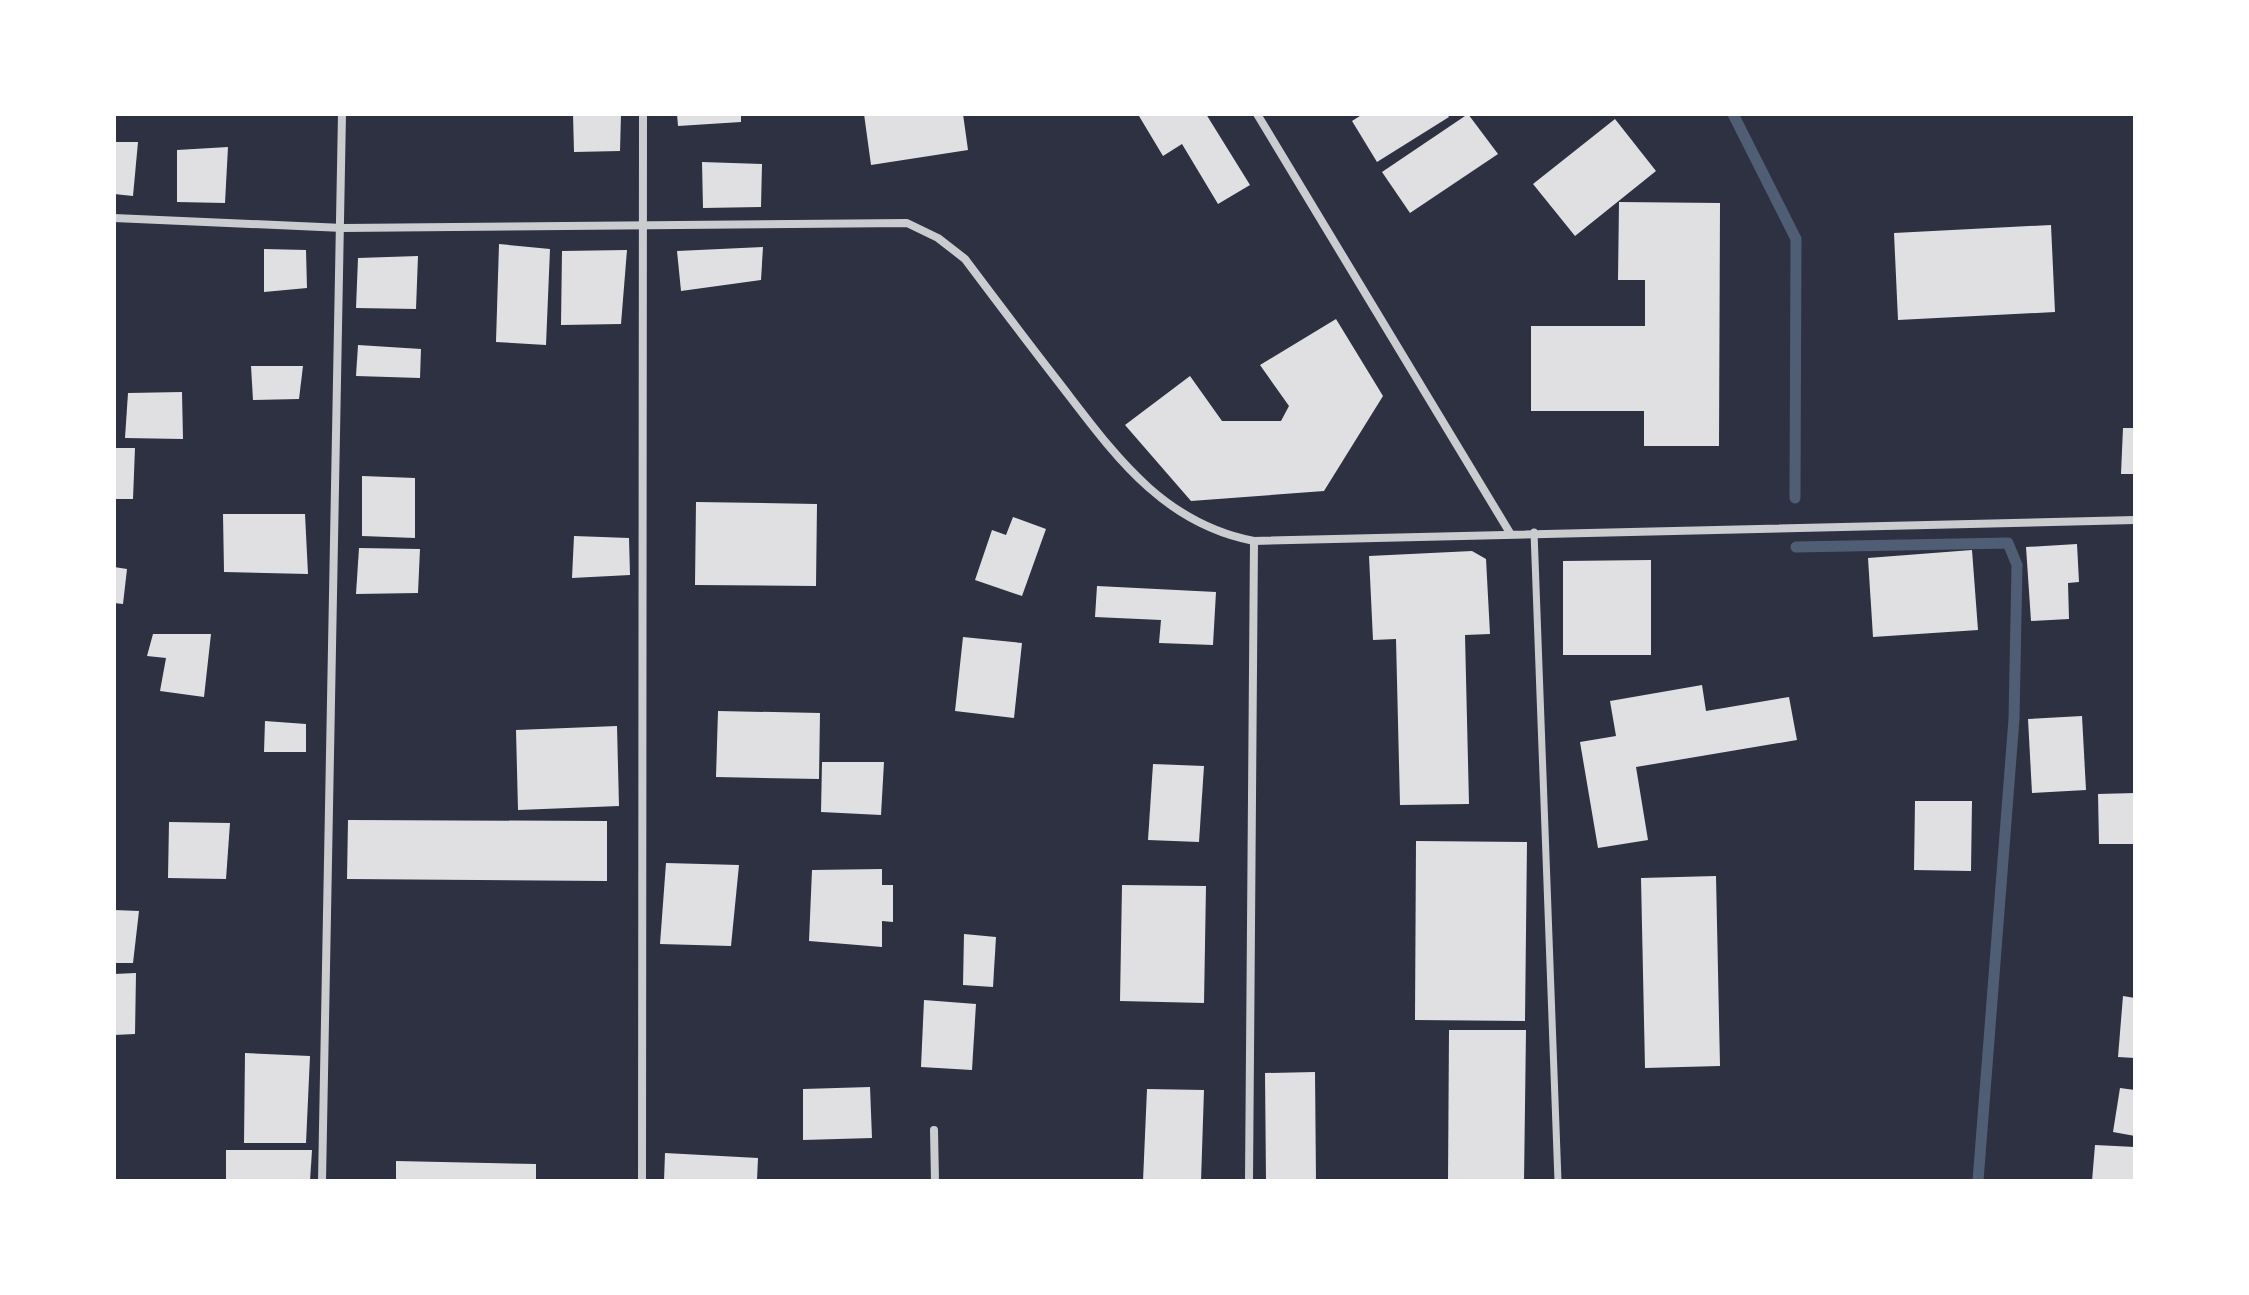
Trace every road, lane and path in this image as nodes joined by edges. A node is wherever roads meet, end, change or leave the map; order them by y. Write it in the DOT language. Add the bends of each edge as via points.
graph roads {
  1 [pos="342,114"];
  2 [pos="643,114"];
  3 [pos="1257,114"];
  4 [pos="114,218"];
  5 [pos="642,223"];
  6 [pos="343,228"];
  7 [pos="2135,520"];
  8 [pos="1534,532"];
  9 [pos="1510,533"];
  10 [pos="1254,541"];
  11 [pos="934,1130"];
  12 [pos="322,1181"];
  13 [pos="642,1181"];
  14 [pos="935,1181"];
  15 [pos="1249,1181"];
  16 [pos="1558,1181"];
  1 -- 6 [label="street"];
  2 -- 5 [label="street"];
  3 -- 9 [label="street"];
  4 -- 6 [label="street"];
  5 -- 6 [label="street"];
  5 -- 10 [label="street" via="907,223 938,238 965,259 1127,471 1185,516 1224,535"];
  5 -- 13 [label="street"];
  6 -- 12 [label="street"];
  7 -- 8 [label="street"];
  8 -- 9 [label="street"];
  8 -- 16 [label="street"];
  9 -- 10 [label="street"];
  10 -- 15 [label="street"];
  11 -- 14 [label="street"];
}
